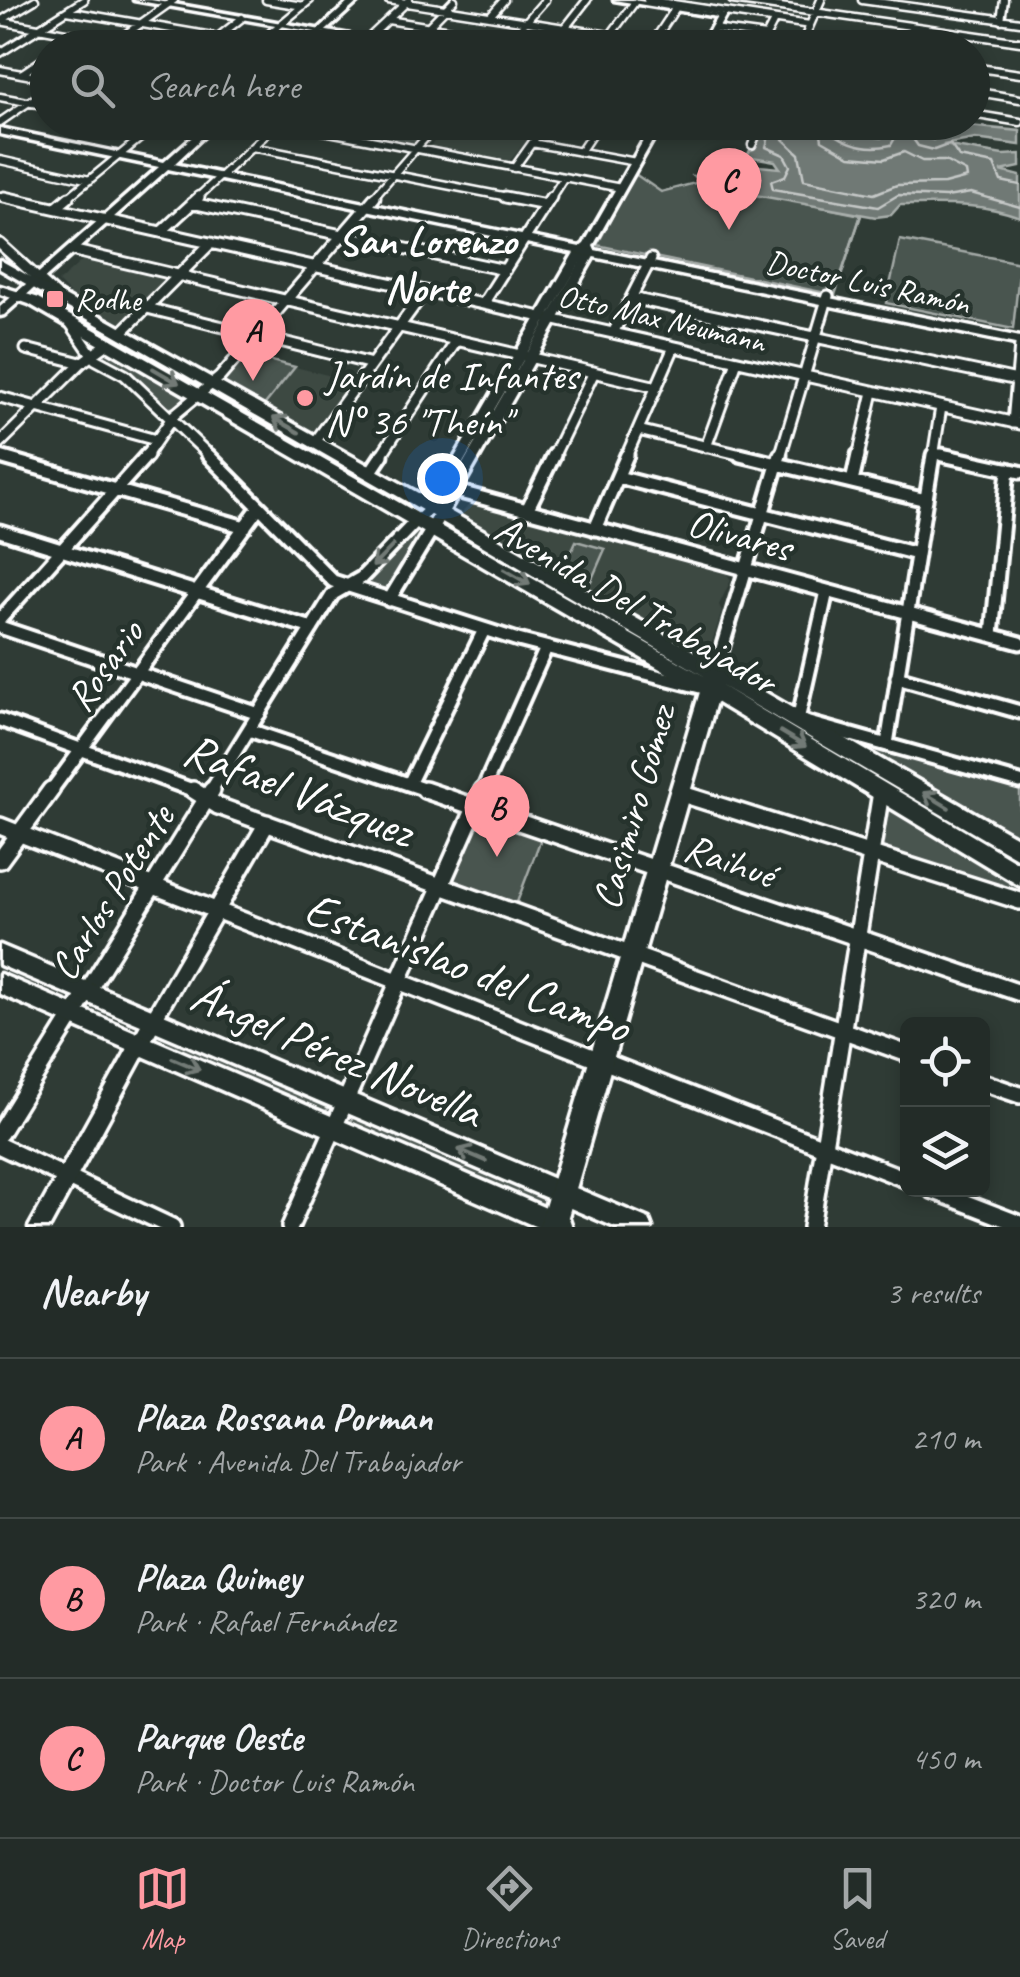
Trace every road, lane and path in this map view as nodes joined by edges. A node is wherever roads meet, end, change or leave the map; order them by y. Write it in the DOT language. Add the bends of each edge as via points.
graph roads {
  1 [pos="35,0"];
  2 [pos="84,0"];
  3 [pos="138,0"];
  4 [pos="266,0"];
  5 [pos="310,0"];
  6 [pos="359,0"];
  7 [pos="388,0"];
  8 [pos="454,0"];
  9 [pos="504,0"];
  10 [pos="545,0"];
  11 [pos="586,0"];
  12 [pos="618,0"];
  13 [pos="647,0"];
  14 [pos="731,0"];
  15 [pos="821,0"];
  16 [pos="862,0"];
  17 [pos="960,0"];
  18 [pos="1004,0"];
  19 [pos="407,1"];
  20 [pos="170,2"];
  21 [pos="634,2"];
  22 [pos="913,4"];
  23 [pos="303,6"];
  24 [pos="675,8"];
  25 [pos="445,9"];
  26 [pos="67,10"];
  27 [pos="816,12"];
  28 [pos="723,14"];
  29 [pos="957,14"];
  30 [pos="490,16"];
  31 [pos="242,18"];
  32 [pos="388,20"];
  33 [pos="1001,20"];
  34 [pos="0,21"];
  35 [pos="526,22"];
  36 [pos="1020,22"];
  37 [pos="141,23"];
  38 [pos="773,23"];
  39 [pos="281,24"];
  40 [pos="428,26"];
  41 [pos="906,26"];
  42 [pos="809,27"];
  43 [pos="39,28"];
  44 [pos="565,28"];
  45 [pos="714,28"];
  46 [pos="36,30"];
  47 [pos="50,30"];
  48 [pos="131,30"];
  49 [pos="182,30"];
  50 [pos="226,30"];
  51 [pos="274,30"];
  52 [pos="318,30"];
  53 [pos="325,30"];
  54 [pos="377,30"];
  55 [pos="424,30"];
  56 [pos="451,30"];
  57 [pos="519,30"];
  58 [pos="578,30"];
  59 [pos="614,30"];
  60 [pos="661,30"];
  61 [pos="727,30"];
  62 [pos="769,30"];
  63 [pos="808,30"];
  64 [pos="934,30"];
  65 [pos="30,34"];
  66 [pos="990,38"];
  67 [pos="1020,42"];
  68 [pos="0,54"];
  69 [pos="30,68"];
  70 [pos="990,69"];
  71 [pos="0,70"];
  72 [pos="994,70"];
  73 [pos="21,74"];
  74 [pos="1020,74"];
  75 [pos="30,75"];
  76 [pos="990,94"];
  77 [pos="0,97"];
  78 [pos="1020,99"];
  79 [pos="28,102"];
  80 [pos="990,117"];
  81 [pos="1020,122"];
  82 [pos="0,126"];
  83 [pos="30,133"];
  84 [pos="64,140"];
  85 [pos="139,140"];
  86 [pos="199,140"];
  87 [pos="260,140"];
  88 [pos="370,140"];
  89 [pos="424,140"];
  90 [pos="534,140"];
  91 [pos="588,140"];
  92 [pos="649,140"];
  93 [pos="754,140"];
  94 [pos="532,143"];
  95 [pos="752,145"];
  96 [pos="252,147"];
  97 [pos="416,149"];
  98 [pos="580,152"];
  99 [pos="123,153"];
  100 [pos="0,160"];
  101 [pos="636,162"];
  102 [pos="172,164"];
  103 [pos="514,168"];
  104 [pos="223,174"];
  105 [pos="394,175"];
  106 [pos="564,177"];
  107 [pos="90,180"];
  108 [pos="621,188"];
  109 [pos="0,196"];
  110 [pos="192,203"];
  111 [pos="368,204"];
  112 [pos="546,205"];
  113 [pos="56,208"];
  114 [pos="108,220"];
  115 [pos="161,232"];
  116 [pos="342,235"];
  117 [pos="526,236"];
  118 [pos="211,243"];
  119 [pos="586,250"];
  120 [pos="76,251"];
  121 [pos="2,252"];
  122 [pos="649,262"];
  123 [pos="315,266"];
  124 [pos="505,270"];
  125 [pos="179,276"];
  126 [pos="37,281"];
  127 [pos="425,291"];
  128 [pos="7,293"];
  129 [pos="631,298"];
  130 [pos="827,299"];
  131 [pos="286,300"];
  132 [pos="483,304"];
  133 [pos="146,308"];
  134 [pos="0,313"];
  135 [pos="547,318"];
  136 [pos="68,320"];
  137 [pos="399,327"];
  138 [pos="613,333"];
  139 [pos="256,335"];
  140 [pos="816,337"];
  141 [pos="115,338"];
  142 [pos="458,340"];
  143 [pos="1020,340"];
  144 [pos="674,347"];
  145 [pos="26,349"];
  146 [pos="91,355"];
  147 [pos="525,356"];
  148 [pos="737,361"];
  149 [pos="81,363"];
  150 [pos="372,364"];
  151 [pos="594,372"];
  152 [pos="804,376"];
  153 [pos="1017,380"];
  154 [pos="212,384"];
  155 [pos="657,387"];
  156 [pos="196,392"];
  157 [pos="873,392"];
  158 [pos="0,397"];
  159 [pos="37,407"];
  160 [pos="941,407"];
  161 [pos="171,417"];
  162 [pos="1016,424"];
  163 [pos="638,430"];
  164 [pos="156,440"];
  165 [pos="315,442"];
  166 [pos="0,443"];
  167 [pos="706,447"];
  168 [pos="934,452"];
  169 [pos="0,457"];
  170 [pos="778,464"];
  171 [pos="1014,471"];
  172 [pos="370,473"];
  173 [pos="618,478"];
  174 [pos="852,482"];
  175 [pos="113,489"];
  176 [pos="449,489"];
  177 [pos="926,500"];
  178 [pos="259,507"];
  179 [pos="527,510"];
  180 [pos="762,514"];
  181 [pos="430,518"];
  182 [pos="245,527"];
  183 [pos="596,529"];
  184 [pos="0,530"];
  185 [pos="60,550"];
  186 [pos="917,554"];
  187 [pos="746,569"];
  188 [pos="345,587"];
  189 [pos="827,591"];
  190 [pos="197,592"];
  191 [pos="388,600"];
  192 [pos="908,612"];
  193 [pos="0,623"];
  194 [pos="312,628"];
  195 [pos="484,630"];
  196 [pos="992,635"];
  197 [pos="1020,643"];
  198 [pos="546,648"];
  199 [pos="138,673"];
  200 [pos="898,677"];
  201 [pos="712,680"];
  202 [pos="1020,712"];
  203 [pos="259,714"];
  204 [pos="0,720"];
  205 [pos="798,720"];
  206 [pos="250,730"];
  207 [pos="886,744"];
  208 [pos="82,749"];
  209 [pos="1020,782"];
  210 [pos="409,784"];
  211 [pos="881,792"];
  212 [pos="679,793"];
  213 [pos="207,799"];
  214 [pos="476,807"];
  215 [pos="267,823"];
  216 [pos="0,826"];
  217 [pos="20,834"];
  218 [pos="1020,850"];
  219 [pos="871,854"];
  220 [pos="0,860"];
  221 [pos="657,869"];
  222 [pos="1020,876"];
  223 [pos="153,886"];
  224 [pos="441,886"];
  225 [pos="1020,901"];
  226 [pos="217,910"];
  227 [pos="858,938"];
  228 [pos="0,955"];
  229 [pos="632,955"];
  230 [pos="398,981"];
  231 [pos="0,984"];
  232 [pos="87,992"];
  233 [pos="1020,993"];
  234 [pos="73,1016"];
  235 [pos="153,1020"];
  236 [pos="842,1031"];
  237 [pos="138,1044"];
  238 [pos="900,1051"];
  239 [pos="600,1060"];
  240 [pos="990,1085"];
  241 [pos="1020,1095"];
  242 [pos="345,1102"];
  243 [pos="334,1128"];
  244 [pos="0,1133"];
  245 [pos="0,1146"];
  246 [pos="824,1147"];
  247 [pos="64,1176"];
  248 [pos="900,1177"];
  249 [pos="562,1194"];
  250 [pos="950,1197"];
  251 [pos="1020,1224"];
  252 [pos="556,1225"];
  253 [pos="168,1226"];
  254 [pos="39,1227"];
  255 [pos="290,1227"];
  256 [pos="641,1227"];
  257 [pos="810,1227"];
  1 -- 34 [label="street"];
  2 -- 26 [label="street"];
  3 -- 20 [label="street"];
  4 -- 23 [label="street"];
  5 -- 23 [label="street"];
  6 -- 53 [label="main road"];
  7 -- 19 [label="street"];
  8 -- 25 [label="street"];
  9 -- 30 [label="street"];
  10 -- 35 [label="street"];
  11 -- 44 [label="street"];
  12 -- 21 [label="street"];
  13 -- 28 [label="street"];
  14 -- 27 [label="street"];
  14 -- 28 [label="street"];
  15 -- 27 [label="street"];
  16 -- 22 [label="street"];
  17 -- 29 [label="street"];
  18 -- 33 [label="street"];
  19 -- 25 [label="street"];
  19 -- 32 [label="street"];
  20 -- 31 [label="street"];
  20 -- 37 [label="street"];
  21 -- 24 [label="street"];
  21 -- 59 [label="street"];
  22 -- 29 [label="street"];
  22 -- 41 [label="street"];
  23 -- 39 [label="street"];
  24 -- 28 [label="street"];
  24 -- 60 [label="street"];
  25 -- 30 [label="street"];
  25 -- 40 [label="street"];
  26 -- 37 [label="street"];
  26 -- 43 [label="street"];
  27 -- 41 [label="street"];
  27 -- 42 [label="street"];
  28 -- 38 [label="street"];
  28 -- 42 [label="street"];
  28 -- 45 [label="street"];
  29 -- 33 [label="street"];
  30 -- 35 [label="street"];
  31 -- 39 [label="street"];
  31 -- 50 [label="street"];
  32 -- 40 [label="street"];
  32 -- 54 [label="street"];
  33 -- 36 [label="street"];
  34 -- 43 [label="street"];
  35 -- 44 [label="street"];
  35 -- 57 [label="street"];
  37 -- 48 [label="street"];
  37 -- 49 [label="street"];
  38 -- 42 [label="street"];
  38 -- 62 [label="street"];
  39 -- 51 [label="street"];
  39 -- 52 [label="street"];
  40 -- 55 [label="street"];
  40 -- 56 [label="street"];
  41 -- 64 [label="street"];
  42 -- 63 [label="street"];
  43 -- 46 [label="street"];
  43 -- 47 [label="street"];
  44 -- 58 [label="street"];
  45 -- 61 [label="street"];
  65 -- 68 [label="street"];
  66 -- 67 [label="street"];
  69 -- 73 [label="street"];
  70 -- 72 [label="street"];
  71 -- 73 [label="street"];
  72 -- 74 [label="street"];
  72 -- 76 [label="street"];
  73 -- 75 [label="street"];
  76 -- 78 [label="street"];
  77 -- 79 [label="street"];
  79 -- 82 [label="street"];
  80 -- 81 [label="street"];
  82 -- 83 [label="main road, Doctor Luis Ramón"];
  84 -- 99 [label="main road, Doctor Luis Ramón"];
  85 -- 99 [label="street"];
  86 -- 102 [label="main road"];
  87 -- 96 [label="street"];
  88 -- 97 [label="street"];
  89 -- 97 [label="street"];
  90 -- 94 [label="street"];
  91 -- 98 [label="street"];
  92 -- 101 [label="street"];
  93 -- 95 [label="street"];
  94 -- 98 [label="street"];
  94 -- 103 [label="street"];
  96 -- 104 [label="street"];
  96 -- 105 [label="street"];
  97 -- 103 [label="street"];
  97 -- 105 [label="street"];
  98 -- 101 [label="street"];
  99 -- 102 [label="main road, Doctor Luis Ramón"];
  99 -- 107 [label="street"];
  100 -- 107 [label="street"];
  101 -- 108 [label="street"];
  102 -- 104 [label="main road, Doctor Luis Ramón"];
  102 -- 114 [label="main road"];
  103 -- 106 [label="street"];
  104 -- 110 [label="street"];
  104 -- 111 [label="main road, Doctor Luis Ramón"];
  105 -- 111 [label="street"];
  105 -- 112 [label="street"];
  106 -- 108 [label="street"];
  106 -- 112 [label="street"];
  107 -- 113 [label="street"];
  108 -- 119 [label="street"];
  109 -- 113 [label="street, Otto Max Neumann"];
  110 -- 115 [label="street"];
  110 -- 116 [label="street"];
  111 -- 116 [label="street"];
  111 -- 117 [label="main road, Doctor Luis Ramón"];
  112 -- 117 [label="street"];
  113 -- 114 [label="street, Otto Max Neumann"];
  114 -- 115 [label="street, Otto Max Neumann"];
  114 -- 120 [label="main road"];
  114 -- 126 [label="main road"];
  115 -- 118 [label="street, Otto Max Neumann"];
  116 -- 123 [label="street"];
  116 -- 124 [label="street"];
  117 -- 119 [label="main road, Doctor Luis Ramón"];
  117 -- 124 [label="street"];
  118 -- 123 [label="street, Otto Max Neumann"];
  118 -- 125 [label="street"];
  119 -- 122 [label="main road, Doctor Luis Ramón"];
  119 -- 135 [label="street"];
  120 -- 125 [label="street"];
  120 -- 126 [label="main road"];
  121 -- 126 [label="main road, Avenida Del Trabajador"];
  122 -- 129 [label="street"];
  122 -- 130 [label="main road, Doctor Luis Ramón"];
  123 -- 127 [label="street, Otto Max Neumann"];
  123 -- 131 [label="street"];
  124 -- 132 [label="street"];
  125 -- 131 [label="street"];
  125 -- 133 [label="street"];
  126 -- 128 [label="main road"];
  126 -- 141 [label="main road, Avenida Del Trabajador"];
  127 -- 132 [label="street, Otto Max Neumann"];
  127 -- 137 [label="street"];
  128 -- 134 [label="main road"];
  128 -- 136 [label="main road, Avenida Del Trabajador"];
  129 -- 138 [label="street"];
  129 -- 140 [label="street"];
  130 -- 140 [label="street, Casimiro Gómez"];
  130 -- 143 [label="main road, Doctor Luis Ramón"];
  131 -- 137 [label="street"];
  131 -- 139 [label="street"];
  132 -- 135 [label="street, Otto Max Neumann"];
  133 -- 139 [label="street"];
  133 -- 141 [label="street"];
  135 -- 138 [label="street, Otto Max Neumann"];
  135 -- 147 [label="street"];
  136 -- 141 [label="main road, Avenida Del Trabajador"];
  136 -- 146 [label="street"];
  137 -- 142 [label="street"];
  137 -- 150 [label="street"];
  138 -- 144 [label="street, Otto Max Neumann"];
  139 -- 150 [label="street"];
  139 -- 154 [label="street"];
  140 -- 152 [label="street, Casimiro Gómez"];
  140 -- 153 [label="street"];
  141 -- 146 [label="street"];
  141 -- 154 [label="main road, Avenida Del Trabajador"];
  141 -- 156 [label="main road, Avenida Del Trabajador, one-way"];
  142 -- 147 [label="street"];
  142 -- 172 [label="street"];
  143 -- 153 [label="street"];
  144 -- 148 [label="street, Otto Max Neumann"];
  144 -- 155 [label="street"];
  145 -- 149 [label="street"];
  146 -- 149 [label="street"];
  146 -- 161 [label="street" via="128,377"];
  147 -- 151 [label="street"];
  147 -- 176 [label="street"];
  148 -- 152 [label="street, Otto Max Neumann"];
  148 -- 167 [label="street"];
  149 -- 159 [label="street"];
  150 -- 165 [label="street"];
  151 -- 155 [label="street"];
  151 -- 179 [label="street"];
  152 -- 157 [label="street, Otto Max Neumann"];
  152 -- 170 [label="street, Casimiro Gómez"];
  153 -- 162 [label="street"];
  154 -- 156 [label="street"];
  165 -- 154 [label="main road, Avenida Del Trabajador, one-way"];
  155 -- 163 [label="street"];
  156 -- 161 [label="street"];
  156 -- 181 [label="main road, Avenida Del Trabajador"];
  157 -- 160 [label="street, Otto Max Neumann"];
  157 -- 174 [label="street"];
  158 -- 159 [label="street"];
  159 -- 164 [label="street"];
  159 -- 166 [label="street"];
  160 -- 162 [label="street, Otto Max Neumann"];
  160 -- 168 [label="street"];
  161 -- 164 [label="street"];
  161 -- 178 [label="street"];
  163 -- 167 [label="street"];
  163 -- 173 [label="street"];
  164 -- 175 [label="street"];
  165 -- 172 [label="main road, Avenida Del Trabajador"];
  167 -- 170 [label="street"];
  168 -- 171 [label="street"];
  168 -- 177 [label="street"];
  169 -- 175 [label="street"];
  170 -- 174 [label="street"];
  170 -- 180 [label="street, Casimiro Gómez"];
  171 -- 196 [label="street"];
  172 -- 181 [label="main road, Avenida Del Trabajador"];
  173 -- 180 [label="street"];
  173 -- 183 [label="street"];
  174 -- 177 [label="street"];
  175 -- 182 [label="street"];
  175 -- 185 [label="street"];
  176 -- 179 [label="street, Olivares"];
  176 -- 181 [label="street"];
  177 -- 186 [label="street"];
  178 -- 182 [label="street, Rosario"];
  178 -- 188 [label="street"];
  179 -- 183 [label="street, Olivares"];
  180 -- 186 [label="street"];
  180 -- 187 [label="street, Casimiro Gómez"];
  181 -- 188 [label="street, Carlos Potente, one-way"];
  181 -- 191 [label="street"];
  181 -- 201 [label="main road, Avenida Del Trabajador"];
  182 -- 190 [label="street, Rosario"];
  183 -- 187 [label="street, Olivares"];
  184 -- 185 [label="street"];
  185 -- 190 [label="street"];
  185 -- 193 [label="street"];
  186 -- 192 [label="street"];
  187 -- 189 [label="street, Olivares"];
  187 -- 201 [label="street, Casimiro Gómez"];
  188 -- 191 [label="street"];
  188 -- 194 [label="street, Carlos Potente" via="334,592"];
  189 -- 192 [label="street, Olivares"];
  189 -- 205 [label="street"];
  190 -- 194 [label="street"];
  190 -- 199 [label="street, Rosario"];
  191 -- 195 [label="street"];
  192 -- 196 [label="street, Olivares"];
  192 -- 200 [label="street"];
  193 -- 199 [label="street"];
  194 -- 203 [label="street, Carlos Potente"];
  195 -- 198 [label="street"];
  195 -- 210 [label="street"];
  196 -- 197 [label="street, Olivares"];
  198 -- 201 [label="street"];
  198 -- 214 [label="street"];
  199 -- 203 [label="street"];
  199 -- 208 [label="street, Rosario"];
  200 -- 202 [label="street"];
  200 -- 207 [label="street"];
  201 -- 205 [label="main road, Avenida Del Trabajador"];
  201 -- 211 [label="main road, Avenida Del Trabajador, one-way"];
  201 -- 212 [label="main road, Casimiro Gómez"];
  203 -- 206 [label="street, Carlos Potente"];
  204 -- 208 [label="street, Rafael Vázquez"];
  205 -- 207 [label="street"];
  218 -- 205 [label="main road, Avenida Del Trabajador, one-way"];
  206 -- 210 [label="street, Raihué"];
  206 -- 213 [label="street, Carlos Potente"];
  207 -- 209 [label="street"];
  208 -- 213 [label="street, Rafael Vázquez"];
  208 -- 217 [label="street, Rosario"];
  210 -- 214 [label="street, Raihué"];
  211 -- 219 [label="street"];
  211 -- 222 [label="main road, Avenida Del Trabajador"];
  212 -- 219 [label="street"];
  212 -- 221 [label="main road, Casimiro Gómez"];
  213 -- 215 [label="street, Rafael Vázquez"];
  213 -- 223 [label="street, Carlos Potente"];
  214 -- 221 [label="street, Raihué"];
  214 -- 224 [label="street"];
  215 -- 224 [label="street, Rafael Vázquez"];
  215 -- 226 [label="street"];
  216 -- 217 [label="street, Estanislao del Campo"];
  217 -- 220 [label="street, Rosario"];
  217 -- 223 [label="street, Estanislao del Campo"];
  219 -- 225 [label="street"];
  219 -- 227 [label="street"];
  221 -- 227 [label="street, Raihué"];
  221 -- 229 [label="main road, Casimiro Gómez"];
  223 -- 226 [label="street, Estanislao del Campo"];
  223 -- 232 [label="street, Carlos Potente"];
  224 -- 229 [label="street, Rafael Vázquez"];
  224 -- 230 [label="street"];
  226 -- 230 [label="street, Estanislao del Campo"];
  226 -- 235 [label="street"];
  227 -- 233 [label="street, Raihué"];
  227 -- 236 [label="street"];
  228 -- 232 [label="main road, Ángel Pérez Novella"];
  229 -- 236 [label="street, Rafael Vázquez"];
  229 -- 239 [label="main road, Casimiro Gómez"];
  230 -- 239 [label="street, Estanislao del Campo"];
  230 -- 242 [label="street"];
  231 -- 234 [label="main road, Ángel Pérez Novella"];
  232 -- 234 [label="street, Carlos Potente"];
  232 -- 235 [label="main road, Ángel Pérez Novella"];
  234 -- 237 [label="main road, Ángel Pérez Novella"];
  234 -- 244 [label="street, Carlos Potente"];
  235 -- 237 [label="street"];
  235 -- 242 [label="main road, Ángel Pérez Novella"];
  236 -- 238 [label="street, Rafael Vázquez"];
  236 -- 246 [label="street"];
  237 -- 243 [label="main road, Ángel Pérez Novella, one-way"];
  237 -- 247 [label="street"];
  239 -- 246 [label="street, Estanislao del Campo"];
  239 -- 249 [label="main road, Casimiro Gómez"];
  240 -- 241 [label="street"];
  242 -- 243 [label="street"];
  249 -- 242 [label="main road, Ángel Pérez Novella, one-way"];
  243 -- 252 [label="main road, Ángel Pérez Novella"];
  243 -- 255 [label="street"];
  245 -- 247 [label="street"];
  246 -- 248 [label="street, Estanislao del Campo"];
  246 -- 257 [label="street"];
  247 -- 253 [label="street"];
  247 -- 254 [label="street"];
  249 -- 252 [label="main road, Casimiro Gómez"];
  249 -- 256 [label="main road, Ángel Pérez Novella"];
  250 -- 251 [label="street"];
}
